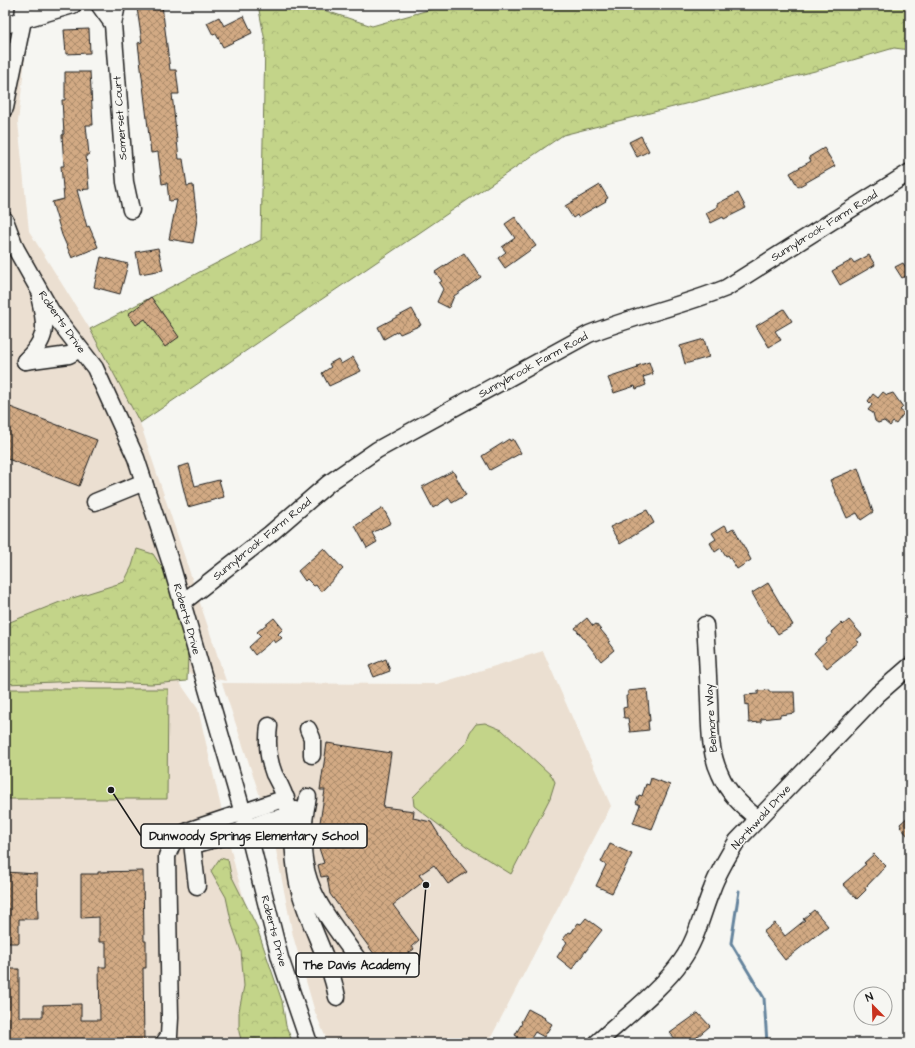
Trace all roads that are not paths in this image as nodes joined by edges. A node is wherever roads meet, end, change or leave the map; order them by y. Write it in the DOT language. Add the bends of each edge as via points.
graph roads {
  1 [pos="73,5"];
  2 [pos="104,5"];
  3 [pos="117,5"];
  4 [pos="23,13"];
  5 [pos="113,24"];
  6 [pos="5,25"];
  7 [pos="5,108"];
  8 [pos="910,172"];
  9 [pos="131,210"];
  10 [pos="5,220"];
  11 [pos="36,284"];
  12 [pos="77,345"];
  13 [pos="144,482"];
  14 [pos="153,508"];
  15 [pos="182,603"];
  16 [pos="705,626"];
  17 [pos="910,666"];
  18 [pos="269,726"];
  19 [pos="308,729"];
  20 [pos="312,755"];
  21 [pos="286,798"];
  22 [pos="289,816"];
  23 [pos="757,818"];
  24 [pos="245,820"];
  25 [pos="192,837"];
  26 [pos="197,886"];
  27 [pos="357,958"];
  28 [pos="337,997"];
  29 [pos="164,1043"];
  30 [pos="309,1043"];
  31 [pos="597,1043"];
  1 -- 4 [label="street"];
  2 -- 5 [label="street"];
  3 -- 5 [label="street, Somerset Court"];
  4 -- 6 [label="street"];
  4 -- 7 [label="street"];
  5 -- 9 [label="street, Somerset Court" via="125,182"];
  8 -- 15 [label="street, Sunnybrook Farm Road" via="726,288 623,320 589,334 377,450 329,483 270,534"];
  10 -- 11 [label="street, Roberts Drive" via="16,249"];
  11 -- 12 [label="street, Roberts Drive"];
  11 -- 12 [label="street" via="44,317 44,333 38,347 25,361 69,355"];
  12 -- 13 [label="street, Roberts Drive" via="95,368 106,389 132,446"];
  13 -- 14 [label="street, Roberts Drive"];
  13 -- 14 [label="street" via="102,500 132,495 144,500"];
  14 -- 15 [label="street, Roberts Drive"];
  15 -- 24 [label="street, Roberts Drive"];
  16 -- 23 [label="street, Belmore Way" via="710,736 714,758 720,775 730,791"];
  17 -- 23 [label="street, Northwold Drive" via="878,694"];
  18 -- 21 [label="street" via="270,758"];
  19 -- 20 [label="street" via="312,738"];
  21 -- 22 [label="street"];
  21 -- 24 [label="street"];
  22 -- 24 [label="street" via="269,820"];
  22 -- 27 [label="street" via="308,797 302,835 307,877 318,903"];
  22 -- 28 [label="street" via="295,870 300,890 334,978"];
  23 -- 31 [label="street, Northwold Drive" via="725,860 692,943 683,959 672,974"];
  24 -- 25 [label="street"];
  24 -- 30 [label="street, Roberts Drive" via="280,958"];
  25 -- 26 [label="street"];
  25 -- 29 [label="street" via="172,844 166,856 170,1018 168,1036"];
}
